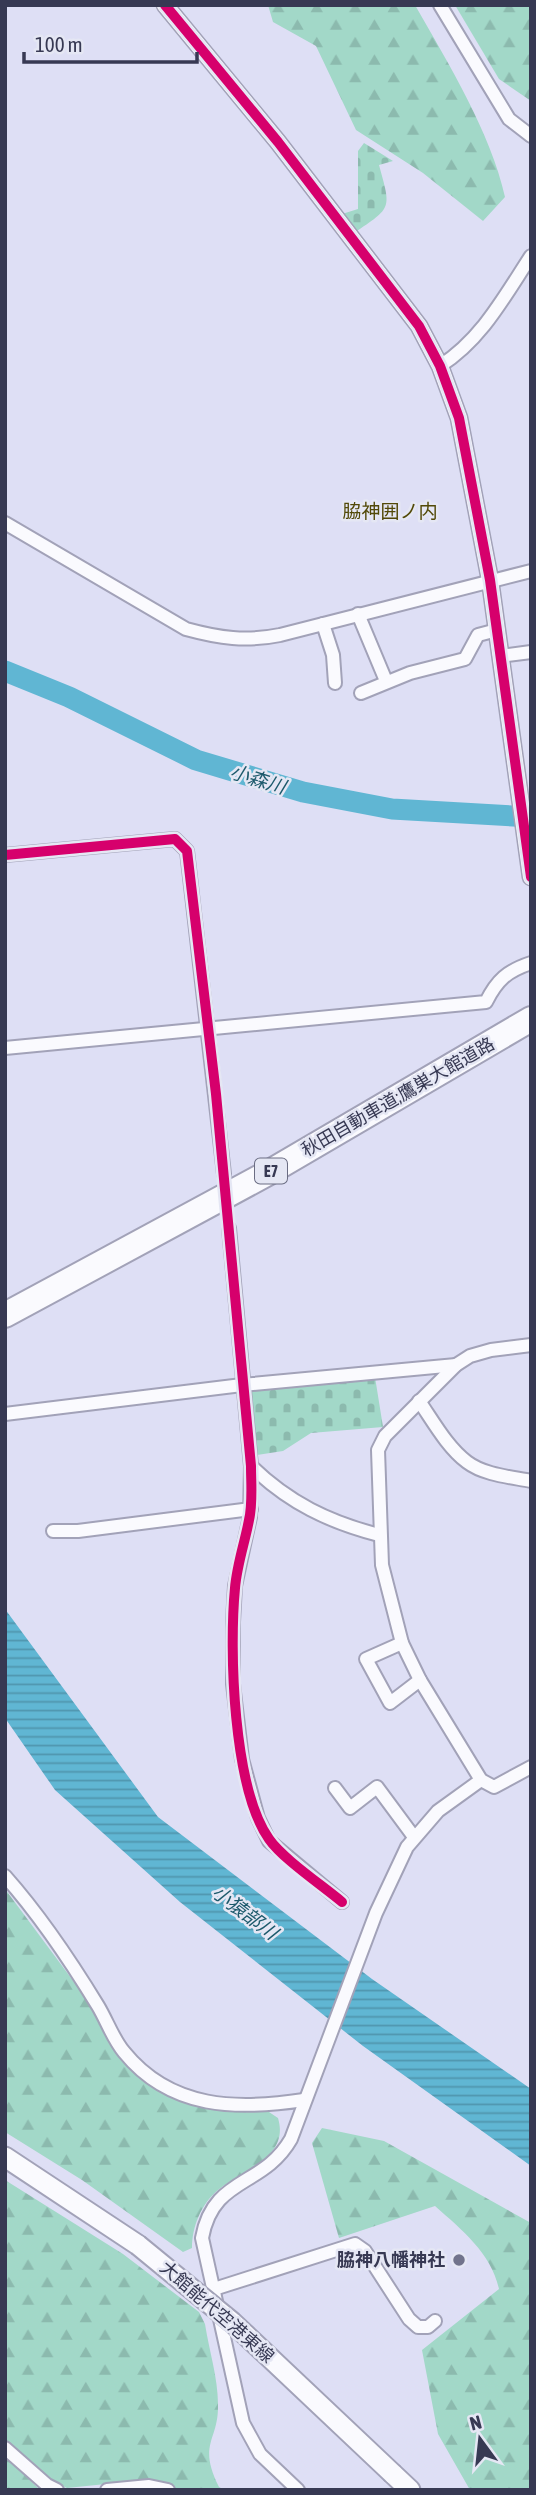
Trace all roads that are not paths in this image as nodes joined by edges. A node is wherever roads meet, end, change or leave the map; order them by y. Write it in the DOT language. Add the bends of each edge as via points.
graph roads {
  1 [pos="165,5"];
  2 [pos="440,5"];
  3 [pos="531,136"];
  4 [pos="531,257"];
  5 [pos="440,366"];
  6 [pos="5,523"];
  7 [pos="531,571"];
  8 [pos="489,580"];
  9 [pos="358,614"];
  10 [pos="323,624"];
  11 [pos="497,630"];
  12 [pos="531,652"];
  13 [pos="500,656"];
  14 [pos="386,681"];
  15 [pos="335,683"];
  16 [pos="362,693"];
  17 [pos="5,855"];
  18 [pos="531,877"];
  19 [pos="531,963"];
  20 [pos="531,1019"];
  21 [pos="208,1028"];
  22 [pos="531,1037"];
  23 [pos="5,1048"];
  24 [pos="224,1174"];
  25 [pos="229,1228"];
  26 [pos="5,1314"];
  27 [pos="5,1326"];
  28 [pos="531,1345"];
  29 [pos="456,1365"];
  30 [pos="242,1385"];
  31 [pos="419,1401"];
  32 [pos="5,1414"];
  33 [pos="251,1466"];
  34 [pos="531,1481"];
  35 [pos="251,1509"];
  36 [pos="53,1531"];
  37 [pos="379,1535"];
  38 [pos="402,1643"];
  39 [pos="420,1681"];
  40 [pos="531,1767"];
  41 [pos="481,1780"];
  42 [pos="335,1788"];
  43 [pos="414,1837"];
  44 [pos="5,1876"];
  45 [pos="342,1902"];
  46 [pos="304,2100"];
  47 [pos="5,2157"];
  48 [pos="214,2289"];
  49 [pos="435,2321"];
  50 [pos="5,2448"];
  51 [pos="57,2490"];
  52 [pos="107,2490"];
  53 [pos="168,2490"];
  54 [pos="298,2490"];
  55 [pos="410,2490"];
  1 -- 5 [label="street" via="278,142 419,326"];
  2 -- 3 [label="street" via="509,119"];
  4 -- 5 [label="street" via="475,339"];
  5 -- 8 [label="street" via="458,418"];
  6 -- 10 [label="street" via="186,629 253,641"];
  7 -- 8 [label="street"];
  8 -- 9 [label="street"];
  8 -- 11 [label="street"];
  9 -- 10 [label="street"];
  9 -- 14 [label="street"];
  10 -- 15 [label="street" via="333,655"];
  11 -- 13 [label="street"];
  11 -- 14 [label="street" via="478,635 465,659"];
  12 -- 13 [label="street"];
  13 -- 18 [label="street"];
  14 -- 16 [label="street"];
  17 -- 21 [label="street" via="175,839 182,843 187,851"];
  19 -- 21 [label="street" via="508,971 486,1002"];
  20 -- 26 [label="highway, 秋田自動車道;鷹巣大館道路 / E7" via="280,1166"];
  21 -- 23 [label="street"];
  21 -- 24 [label="street"];
  22 -- 27 [label="highway, 秋田自動車道;鷹巣大館道路 / E7" via="287,1181"];
  25 -- 30 [label="street"];
  28 -- 29 [label="street" via="491,1350"];
  29 -- 30 [label="street"];
  29 -- 31 [label="street"];
  30 -- 32 [label="street"];
  30 -- 33 [label="street"];
  31 -- 34 [label="street" via="468,1463"];
  31 -- 37 [label="street" via="385,1436 378,1450"];
  33 -- 35 [label="street"];
  33 -- 37 [label="street" via="274,1489 310,1511 339,1525"];
  35 -- 36 [label="street"];
  35 -- 45 [label="street" via="235,1586 233,1622 233,1684 242,1759 269,1841"];
  37 -- 38 [label="street"];
  38 -- 39 [label="street"];
  38 -- 39 [label="street" via="366,1659 390,1703"];
  39 -- 41 [label="street"];
  40 -- 41 [label="street" via="494,1787"];
  41 -- 43 [label="street" via="438,1811"];
  42 -- 43 [label="street" via="350,1808 376,1787"];
  43 -- 46 [label="street" via="376,1913"];
  44 -- 46 [label="street" via="98,2005 123,2052 145,2072 171,2090 236,2107"];
  46 -- 48 [label="street" via="282,2155 214,2204 202,2238"];
  47 -- 55 [label="main road, 大館能代空港東線, bridge" via="138,2245 242,2331"];
  48 -- 49 [label="street" via="355,2245 365,2251 409,2319 418,2327"];
  48 -- 54 [label="street" via="243,2423 260,2455"];
  50 -- 51 [label="street"];
  52 -- 53 [label="street" via="149,2486"];
}
